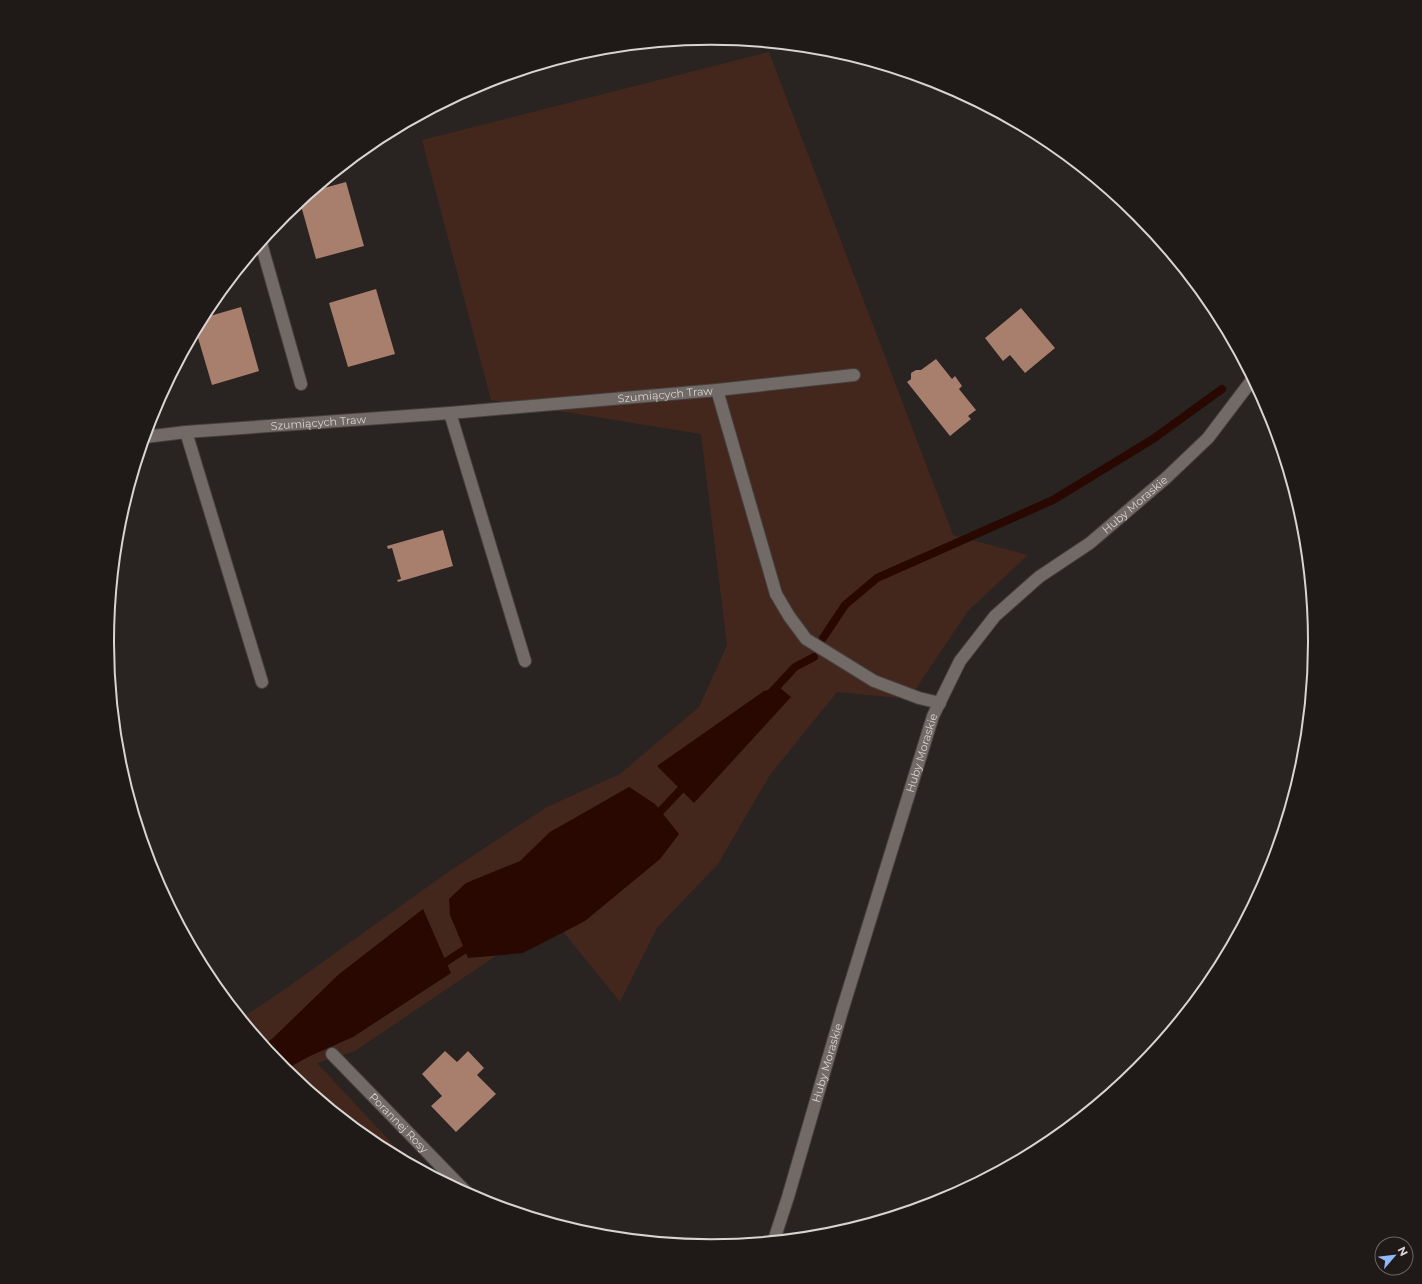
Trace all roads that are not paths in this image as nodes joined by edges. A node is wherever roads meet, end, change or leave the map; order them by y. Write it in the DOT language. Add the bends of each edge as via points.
graph roads {
  1 [pos="262,248"];
  2 [pos="854,375"];
  3 [pos="301,384"];
  4 [pos="1249,384"];
  5 [pos="717,390"];
  6 [pos="450,413"];
  7 [pos="186,432"];
  8 [pos="151,436"];
  9 [pos="525,661"];
  10 [pos="262,682"];
  11 [pos="940,704"];
  12 [pos="332,1054"];
  13 [pos="455,1181"];
  14 [pos="776,1235"];
  1 -- 3 [label="street"];
  2 -- 5 [label="street"];
  4 -- 11 [label="street, Huby Moraskie" via="1208,438 1166,478 1090,543 1039,577 995,616 960,661"];
  5 -- 6 [label="street, Szumiących Traw"];
  5 -- 11 [label="street, Szumiących Traw" via="776,594 789,616 806,639 874,681"];
  6 -- 7 [label="street, Szumiących Traw"];
  6 -- 9 [label="street"];
  7 -- 8 [label="street, Szumiących Traw"];
  7 -- 10 [label="street"];
  11 -- 14 [label="street, Huby Moraskie" via="933,716"];
  12 -- 13 [label="street, Porannej Rosy"];
}
